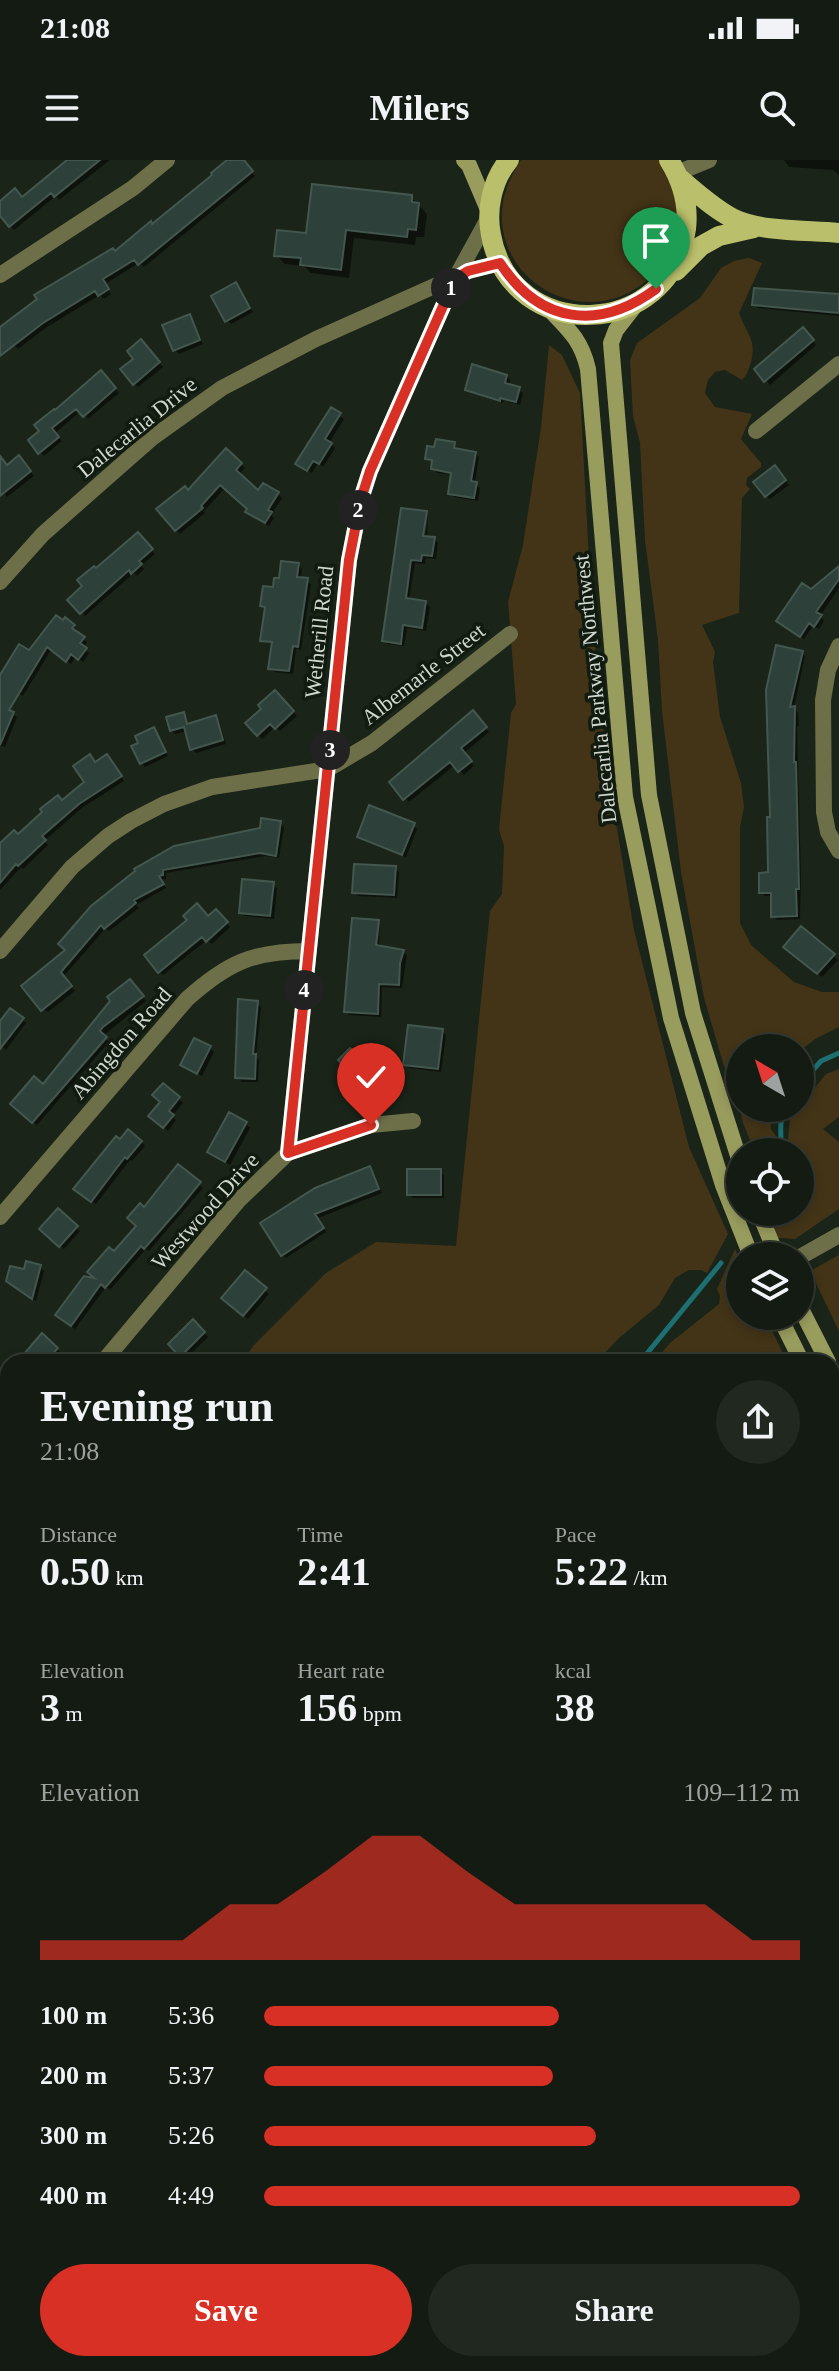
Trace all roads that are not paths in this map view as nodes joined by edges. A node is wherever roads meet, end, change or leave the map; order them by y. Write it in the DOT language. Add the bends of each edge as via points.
graph roads {
  1 [pos="167,160"];
  2 [pos="464,160"];
  3 [pos="509,160"];
  4 [pos="709,160"];
  5 [pos="675,170"];
  6 [pos="489,214"];
  7 [pos="762,226"];
  8 [pos="839,233"];
  9 [pos="500,263"];
  10 [pos="0,275"];
  11 [pos="665,278"];
  12 [pos="455,279"];
  13 [pos="637,303"];
  14 [pos="548,308"];
  15 [pos="839,364"];
  16 [pos="756,431"];
  17 [pos="0,582"];
  18 [pos="510,634"];
  19 [pos="839,646"];
  20 [pos="328,769"];
  21 [pos="839,851"];
  22 [pos="0,951"];
  23 [pos="308,951"];
  24 [pos="413,1121"];
  25 [pos="732,1138"];
  26 [pos="288,1153"];
  27 [pos="0,1217"];
  28 [pos="839,1235"];
  29 [pos="745,1242"];
  30 [pos="814,1249"];
  31 [pos="786,1330"];
  32 [pos="812,1330"];
  33 [pos="110,1354"];
  34 [pos="798,1354"];
  35 [pos="824,1354"];
  1 -- 10 [label="street"];
  2 -- 6 [label="main road"];
  3 -- 6 [label="main road" via="494,188"];
  4 -- 5 [label="street"];
  5 -- 7 [label="main road" via="714,206 736,220"];
  5 -- 11 [label="main road" via="686,203 685,237"];
  6 -- 9 [label="main road"];
  6 -- 12 [label="street"];
  7 -- 8 [label="main road"];
  7 -- 11 [label="main road" via="719,236"];
  9 -- 12 [label="street, Dalecarlia Drive"];
  9 -- 14 [label="main road" via="525,294"];
  11 -- 13 [label="main road"];
  12 -- 17 [label="street, Dalecarlia Drive" via="316,339 222,388 152,438 43,534"];
  12 -- 20 [label="street, Wetherill Road" via="361,499 349,560"];
  13 -- 14 [label="main road" via="587,316"];
  13 -- 25 [label="main road, Dalecarlia Parkway Northwest" via="611,343 649,795 693,1013"];
  14 -- 29 [label="main road, Dalecarlia Parkway Northwest" via="584,350 625,797 671,1018"];
  15 -- 16 [label="street"];
  18 -- 20 [label="street, Albemarle Street" via="372,743"];
  19 -- 21 [label="street" via="823,700 824,812"];
  20 -- 22 [label="street, Albemarle Street" via="212,787 131,821 72,867"];
  20 -- 23 [label="street, Wetherill Road"];
  23 -- 26 [label="street, Wetherill Road"];
  23 -- 27 [label="street, Abingdon Road" via="243,959 210,977"];
  24 -- 26 [label="street, Westwood Drive" via="371,1125"];
  26 -- 33 [label="street, Westwood Drive" via="238,1201"];
  28 -- 30 [label="street"];
  31 -- 34 [label="main road"];
  32 -- 35 [label="main road"];
}
